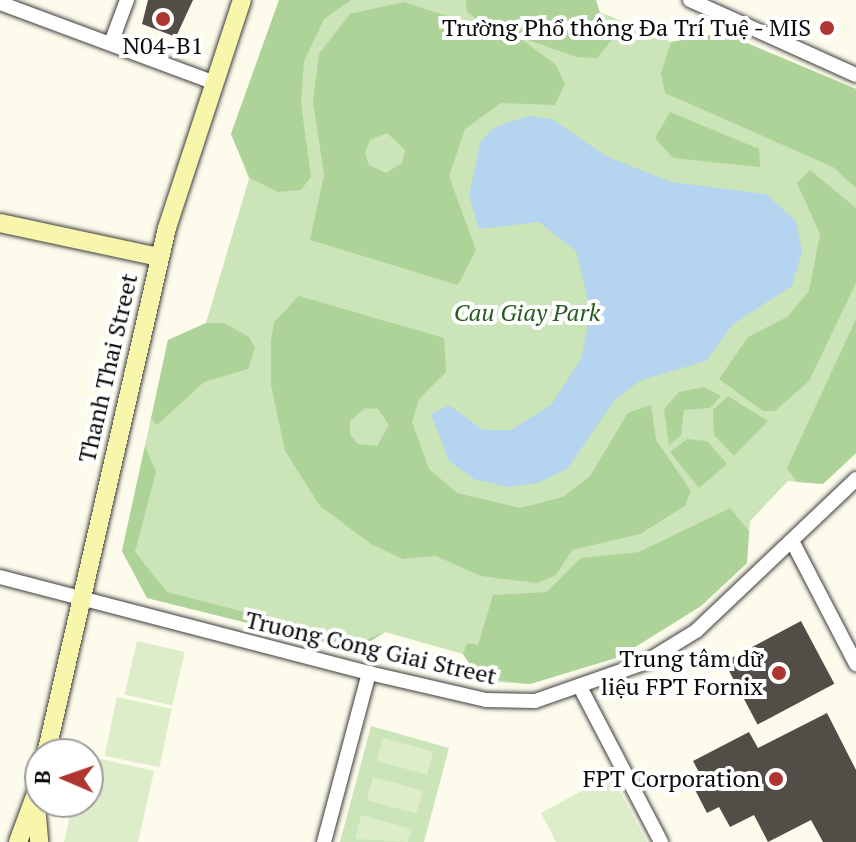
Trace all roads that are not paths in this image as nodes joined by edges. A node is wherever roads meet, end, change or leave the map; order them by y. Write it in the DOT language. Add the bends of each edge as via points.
graph roads {
  1 [pos="127,0"];
  2 [pos="242,0"];
  3 [pos="690,0"];
  4 [pos="0,3"];
  5 [pos="716,5"];
  6 [pos="111,43"];
  7 [pos="856,75"];
  8 [pos="212,82"];
  9 [pos="0,223"];
  10 [pos="159,257"];
  11 [pos="856,479"];
  12 [pos="792,541"];
  13 [pos="0,577"];
  14 [pos="79,598"];
  15 [pos="856,664"];
  16 [pos="369,673"];
  17 [pos="580,687"];
  18 [pos="49,738"];
  19 [pos="30,818"];
  20 [pos="37,818"];
  21 [pos="18,842"];
  22 [pos="39,842"];
  23 [pos="324,842"];
  24 [pos="661,842"];
  1 -- 6 [label="street"];
  2 -- 8 [label="street, Thanh Thai Street"];
  3 -- 5 [label="street"];
  4 -- 6 [label="street"];
  5 -- 7 [label="street"];
  6 -- 8 [label="street"];
  8 -- 10 [label="street, Thanh Thai Street"];
  9 -- 10 [label="street"];
  10 -- 14 [label="street, Thanh Thai Street"];
  11 -- 12 [label="street, Truong Cong Giai Street"];
  12 -- 15 [label="street"];
  12 -- 17 [label="street, Truong Cong Giai Street" via="696,631 644,663"];
  13 -- 14 [label="street, Truong Cong Giai Street"];
  14 -- 16 [label="street, Truong Cong Giai Street"];
  14 -- 18 [label="street, Thanh Thai Street"];
  16 -- 17 [label="street, Truong Cong Giai Street" via="506,702"];
  16 -- 23 [label="street"];
  17 -- 24 [label="street"];
  19 -- 21 [label="street"];
  20 -- 22 [label="street"];
}
